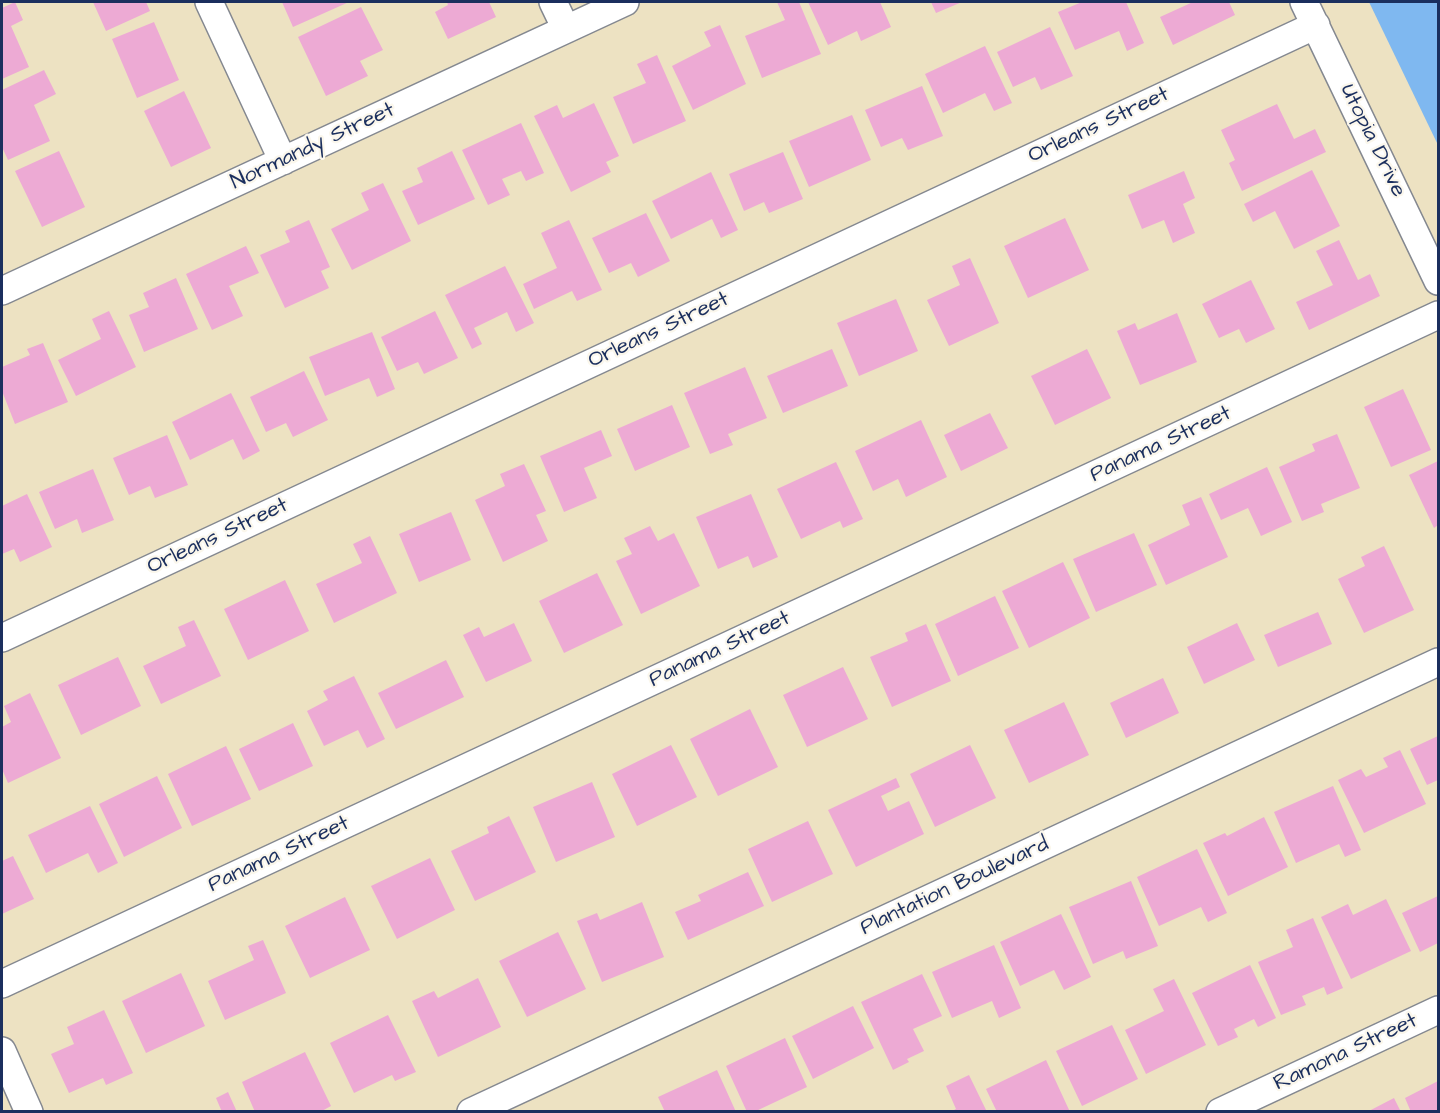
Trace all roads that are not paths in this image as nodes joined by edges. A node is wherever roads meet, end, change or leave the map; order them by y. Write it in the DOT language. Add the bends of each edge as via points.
graph roads {
  1 [pos="209,2"];
  2 [pos="553,2"];
  3 [pos="625,2"];
  4 [pos="1305,2"];
  5 [pos="1316,26"];
  6 [pos="566,29"];
  7 [pos="283,161"];
  8 [pos="1438,281"];
  9 [pos="2,291"];
  10 [pos="1438,315"];
  11 [pos="2,638"];
  12 [pos="1438,662"];
  13 [pos="2,984"];
  14 [pos="1438,1010"];
  15 [pos="2,1051"];
  16 [pos="29,1112"];
  17 [pos="471,1112"];
  18 [pos="1220,1112"];
  1 -- 7 [label="street"];
  2 -- 6 [label="street"];
  3 -- 6 [label="street, Normandy Street"];
  4 -- 5 [label="street, Utopia Drive"];
  5 -- 8 [label="street, Utopia Drive"];
  5 -- 11 [label="street, Orleans Street"];
  6 -- 7 [label="street, Normandy Street"];
  7 -- 9 [label="street, Normandy Street"];
  10 -- 13 [label="street, Panama Street"];
  12 -- 17 [label="street, Plantation Boulevard"];
  14 -- 18 [label="street, Ramona Street"];
  15 -- 16 [label="street"];
}
